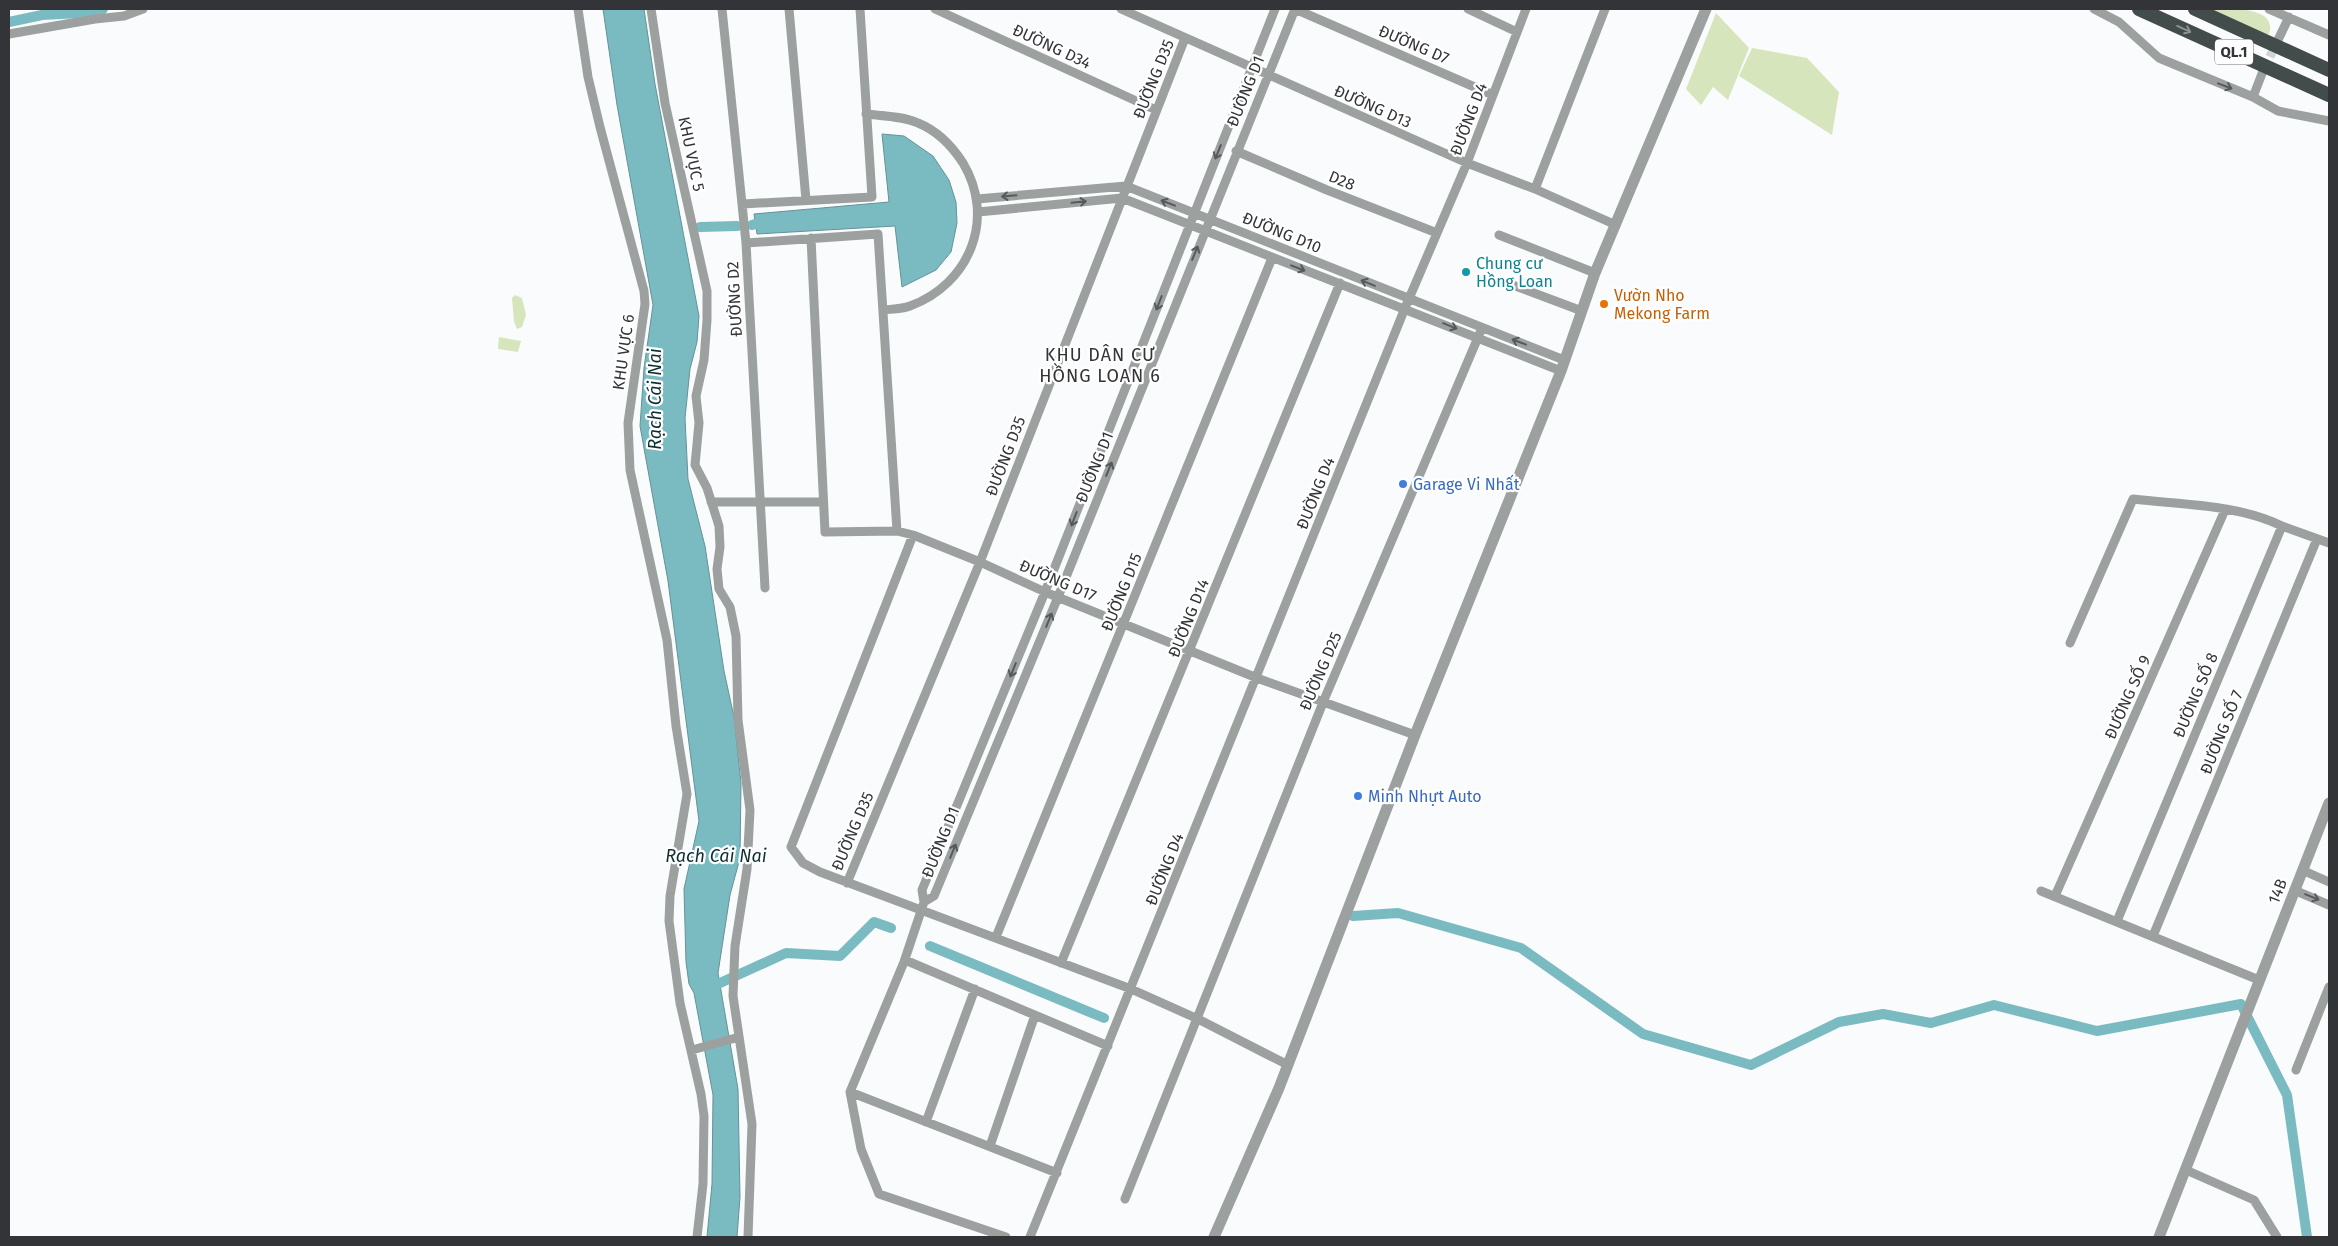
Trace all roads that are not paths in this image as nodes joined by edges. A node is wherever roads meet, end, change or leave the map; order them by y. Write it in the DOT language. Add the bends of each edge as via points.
graph roads {
  1 [pos="143,9"];
  2 [pos="578,9"];
  3 [pos="651,9"];
  4 [pos="722,9"];
  5 [pos="789,9"];
  6 [pos="860,9"];
  7 [pos="1121,9"];
  8 [pos="1275,9"];
  9 [pos="1295,9"];
  10 [pos="1468,9"];
  11 [pos="1526,9"];
  12 [pos="1605,9"];
  13 [pos="1706,9"];
  14 [pos="2094,9"];
  15 [pos="2140,9"];
  16 [pos="2195,9"];
  17 [pos="2269,9"];
  18 [pos="939,10"];
  19 [pos="2289,17"];
  20 [pos="1517,32"];
  21 [pos="9,34"];
  22 [pos="2329,35"];
  23 [pos="1185,38"];
  24 [pos="2278,40"];
  25 [pos="1252,67"];
  26 [pos="2329,70"];
  27 [pos="2263,71"];
  28 [pos="1268,75"];
  29 [pos="1493,95"];
  30 [pos="2329,95"];
  31 [pos="2253,97"];
  32 [pos="1156,110"];
  33 [pos="866,114"];
  34 [pos="2329,121"];
  35 [pos="1236,151"];
  36 [pos="1467,163"];
  37 [pos="1126,186"];
  38 [pos="1535,189"];
  39 [pos="978,198"];
  40 [pos="1122,198"];
  41 [pos="806,200"];
  42 [pos="743,204"];
  43 [pos="978,212"];
  44 [pos="1194,213"];
  45 [pos="1209,218"];
  46 [pos="1190,223"];
  47 [pos="1616,224"];
  48 [pos="1204,229"];
  49 [pos="1437,233"];
  50 [pos="1499,235"];
  51 [pos="811,238"];
  52 [pos="746,243"];
  53 [pos="1272,258"];
  54 [pos="1595,273"];
  55 [pos="1502,281"];
  56 [pos="1340,283"];
  57 [pos="1407,304"];
  58 [pos="883,310"];
  59 [pos="1582,311"];
  60 [pos="1482,328"];
  61 [pos="1478,338"];
  62 [pos="1563,366"];
  63 [pos="760,501"];
  64 [pos="711,502"];
  65 [pos="823,502"];
  66 [pos="2226,510"];
  67 [pos="2282,526"];
  68 [pos="898,531"];
  69 [pos="913,535"];
  70 [pos="2317,539"];
  71 [pos="2329,543"];
  72 [pos="980,562"];
  73 [pos="766,588"];
  74 [pos="1045,592"];
  75 [pos="1058,597"];
  76 [pos="1125,623"];
  77 [pos="2070,643"];
  78 [pos="1191,650"];
  79 [pos="1257,678"];
  80 [pos="1324,700"];
  81 [pos="1414,735"];
  82 [pos="2329,803"];
  83 [pos="2302,870"];
  84 [pos="2329,882"];
  85 [pos="847,883"];
  86 [pos="2294,890"];
  87 [pos="2041,891"];
  88 [pos="2055,896"];
  89 [pos="2329,905"];
  90 [pos="923,906"];
  91 [pos="2117,921"];
  92 [pos="2153,936"];
  93 [pos="996,937"];
  94 [pos="905,960"];
  95 [pos="1061,963"];
  96 [pos="2257,986"];
  97 [pos="2329,987"];
  98 [pos="975,989"];
  99 [pos="1131,989"];
  100 [pos="1035,1015"];
  101 [pos="1198,1019"];
  102 [pos="735,1038"];
  103 [pos="1108,1046"];
  104 [pos="695,1049"];
  105 [pos="1288,1065"];
  106 [pos="2296,1070"];
  107 [pos="850,1092"];
  108 [pos="926,1122"];
  109 [pos="990,1146"];
  110 [pos="2186,1170"];
  111 [pos="1057,1172"];
  112 [pos="1125,1199"];
  113 [pos="2274,1236"];
  114 [pos="697,1237"];
  115 [pos="748,1237"];
  116 [pos="1006,1237"];
  117 [pos="1030,1237"];
  118 [pos="1214,1237"];
  119 [pos="2159,1237"];
  1 -- 21 [label="street" via="124,16"];
  2 -- 104 [label="street, KHU VỰC 6" via="588,77 624,225 644,291 645,304 628,423 630,470 665,625 687,794 670,896 669,921 674,965"];
  3 -- 64 [label="street, KHU VỰC 5" via="665,102 706,291 704,360 696,396 699,423 695,464"];
  4 -- 42 [label="street, ĐƯỜNG D2"];
  5 -- 41 [label="street"];
  6 -- 33 [label="street"];
  7 -- 23 [label="street, ĐƯỜNG D13"];
  8 -- 25 [label="street, ĐƯỜNG D1"];
  9 -- 28 [label="street, ĐƯỜNG D1"];
  9 -- 29 [label="street, ĐƯỜNG D7"];
  10 -- 20 [label="street"];
  11 -- 20 [label="street, ĐƯỜNG D4"];
  12 -- 38 [label="street"];
  13 -- 47 [label="street"];
  14 -- 31 [label="street, one-way" via="2119,22 2159,58"];
  15 -- 30 [label="highway, QL.1, one-way"];
  16 -- 26 [label="highway, QL.1"];
  17 -- 19 [label="street"];
  18 -- 32 [label="street, ĐƯỜNG D34"];
  19 -- 22 [label="street"];
  19 -- 24 [label="street"];
  20 -- 29 [label="street, ĐƯỜNG D4"];
  23 -- 25 [label="street, ĐƯỜNG D13"];
  23 -- 32 [label="street, ĐƯỜNG D35"];
  25 -- 28 [label="street, ĐƯỜNG D13"];
  25 -- 44 [label="street, ĐƯỜNG D1, one-way"];
  27 -- 31 [label="street"];
  28 -- 35 [label="street, ĐƯỜNG D1"];
  28 -- 36 [label="street, ĐƯỜNG D13"];
  29 -- 36 [label="street, ĐƯỜNG D4"];
  31 -- 34 [label="street" via="2278,111"];
  32 -- 37 [label="street, ĐƯỜNG D35"];
  33 -- 39 [label="street" via="918,122 940,135 957,154"];
  33 -- 41 [label="street" via="872,198"];
  35 -- 45 [label="street, ĐƯỜNG D1"];
  35 -- 49 [label="street, D28"];
  36 -- 38 [label="street, ĐƯỜNG D13"];
  36 -- 49 [label="street, ĐƯỜNG D4"];
  37 -- 39 [label="street, ĐƯỜNG D10, one-way"];
  37 -- 40 [label="street, ĐƯỜNG D35"];
  44 -- 37 [label="street, ĐƯỜNG D10, one-way"];
  38 -- 47 [label="street, ĐƯỜNG D13"];
  39 -- 43 [label="street"];
  43 -- 40 [label="street, ĐƯỜNG D10, one-way"];
  40 -- 46 [label="street, ĐƯỜNG D10"];
  40 -- 72 [label="street, ĐƯỜNG D35"];
  41 -- 42 [label="street"];
  42 -- 52 [label="street, ĐƯỜNG D2"];
  43 -- 58 [label="street" via="971,250 959,270 922,300 908,307"];
  44 -- 45 [label="street, ĐƯỜNG D10"];
  44 -- 46 [label="street, ĐƯỜNG D1"];
  45 -- 48 [label="street, ĐƯỜNG D1"];
  57 -- 45 [label="street, ĐƯỜNG D10, one-way"];
  46 -- 48 [label="street, ĐƯỜNG D10"];
  46 -- 74 [label="street, ĐƯỜNG D1, one-way"];
  47 -- 54 [label="street"];
  48 -- 53 [label="street, ĐƯỜNG D10"];
  75 -- 48 [label="street, ĐƯỜNG D1, one-way"];
  49 -- 57 [label="street, ĐƯỜNG D4"];
  50 -- 54 [label="street"];
  51 -- 52 [label="street"];
  51 -- 58 [label="street" via="878,234"];
  51 -- 65 [label="street"];
  52 -- 63 [label="street, ĐƯỜNG D2"];
  53 -- 56 [label="street, ĐƯỜNG D10, one-way"];
  53 -- 76 [label="street, ĐƯỜNG D15"];
  54 -- 59 [label="street"];
  55 -- 59 [label="street"];
  56 -- 57 [label="street, ĐƯỜNG D10"];
  56 -- 78 [label="street, ĐƯỜNG D14"];
  57 -- 60 [label="street, ĐƯỜNG D10"];
  57 -- 61 [label="street, ĐƯỜNG D10, one-way"];
  57 -- 79 [label="street, ĐƯỜNG D4"];
  58 -- 68 [label="street"];
  59 -- 62 [label="street"];
  60 -- 61 [label="street, ĐƯỜNG D25"];
  62 -- 60 [label="street, ĐƯỜNG D10, one-way"];
  61 -- 62 [label="street, ĐƯỜNG D10"];
  61 -- 80 [label="street, ĐƯỜNG D25"];
  62 -- 81 [label="street"];
  63 -- 64 [label="street"];
  63 -- 65 [label="street"];
  63 -- 73 [label="street, ĐƯỜNG D2"];
  64 -- 102 [label="street, KHU VỰC 5" via="720,547 716,569 719,589 730,607 736,636 738,720 750,810 735,946"];
  65 -- 68 [label="street, ĐƯỜNG D17" via="825,532"];
  66 -- 67 [label="street" via="2265,518"];
  66 -- 77 [label="street" via="2133,499"];
  66 -- 88 [label="street, ĐƯỜNG SỐ 9"];
  67 -- 70 [label="street"];
  67 -- 91 [label="street, ĐƯỜNG SỐ 8"];
  68 -- 69 [label="street, ĐƯỜNG D17"];
  69 -- 72 [label="street, ĐƯỜNG D17"];
  69 -- 85 [label="street" via="791,847 804,863"];
  70 -- 71 [label="street"];
  70 -- 92 [label="street, ĐƯỜNG SỐ 7"];
  72 -- 74 [label="street, ĐƯỜNG D17"];
  72 -- 85 [label="street, ĐƯỜNG D35"];
  74 -- 75 [label="street, ĐƯỜNG D17"];
  74 -- 90 [label="street, ĐƯỜNG D1, one-way" via="922,890"];
  75 -- 76 [label="street, ĐƯỜNG D17"];
  90 -- 75 [label="street, ĐƯỜNG D1, one-way" via="934,896"];
  76 -- 78 [label="street, ĐƯỜNG D17"];
  76 -- 93 [label="street, ĐƯỜNG D15"];
  78 -- 79 [label="street, ĐƯỜNG D17"];
  78 -- 95 [label="street, ĐƯỜNG D14"];
  79 -- 80 [label="street, ĐƯỜNG D17"];
  79 -- 99 [label="street, ĐƯỜNG D4"];
  80 -- 81 [label="street, ĐƯỜNG D17"];
  80 -- 101 [label="street, ĐƯỜNG D25"];
  81 -- 105 [label="street"];
  82 -- 83 [label="street, 14B"];
  83 -- 84 [label="street"];
  83 -- 86 [label="street, 14B"];
  85 -- 90 [label="street"];
  86 -- 89 [label="street, one-way"];
  86 -- 96 [label="street, 14B"];
  87 -- 88 [label="street"];
  88 -- 91 [label="street"];
  90 -- 93 [label="street"];
  90 -- 94 [label="street"];
  91 -- 92 [label="street"];
  92 -- 96 [label="street"];
  93 -- 95 [label="street"];
  94 -- 98 [label="street"];
  94 -- 107 [label="street"];
  95 -- 99 [label="street"];
  96 -- 110 [label="street, 14B"];
  97 -- 106 [label="street"];
  98 -- 100 [label="street"];
  98 -- 108 [label="street"];
  99 -- 101 [label="street"];
  99 -- 103 [label="street, ĐƯỜNG D4"];
  100 -- 103 [label="street"];
  100 -- 109 [label="street"];
  101 -- 105 [label="street"];
  101 -- 112 [label="street, ĐƯỜNG D25"];
  102 -- 104 [label="street"];
  102 -- 115 [label="street, KHU VỰC 5" via="752,1124"];
  103 -- 111 [label="street, ĐƯỜNG D4"];
  104 -- 114 [label="street, KHU VỰC 6" via="704,1116 703,1184"];
  105 -- 118 [label="street"];
  107 -- 108 [label="street"];
  107 -- 116 [label="street" via="861,1149 879,1194"];
  108 -- 109 [label="street"];
  109 -- 111 [label="street"];
  110 -- 113 [label="street" via="2254,1200"];
  110 -- 119 [label="street, 14B"];
  111 -- 117 [label="street, ĐƯỜNG D4"];
}
